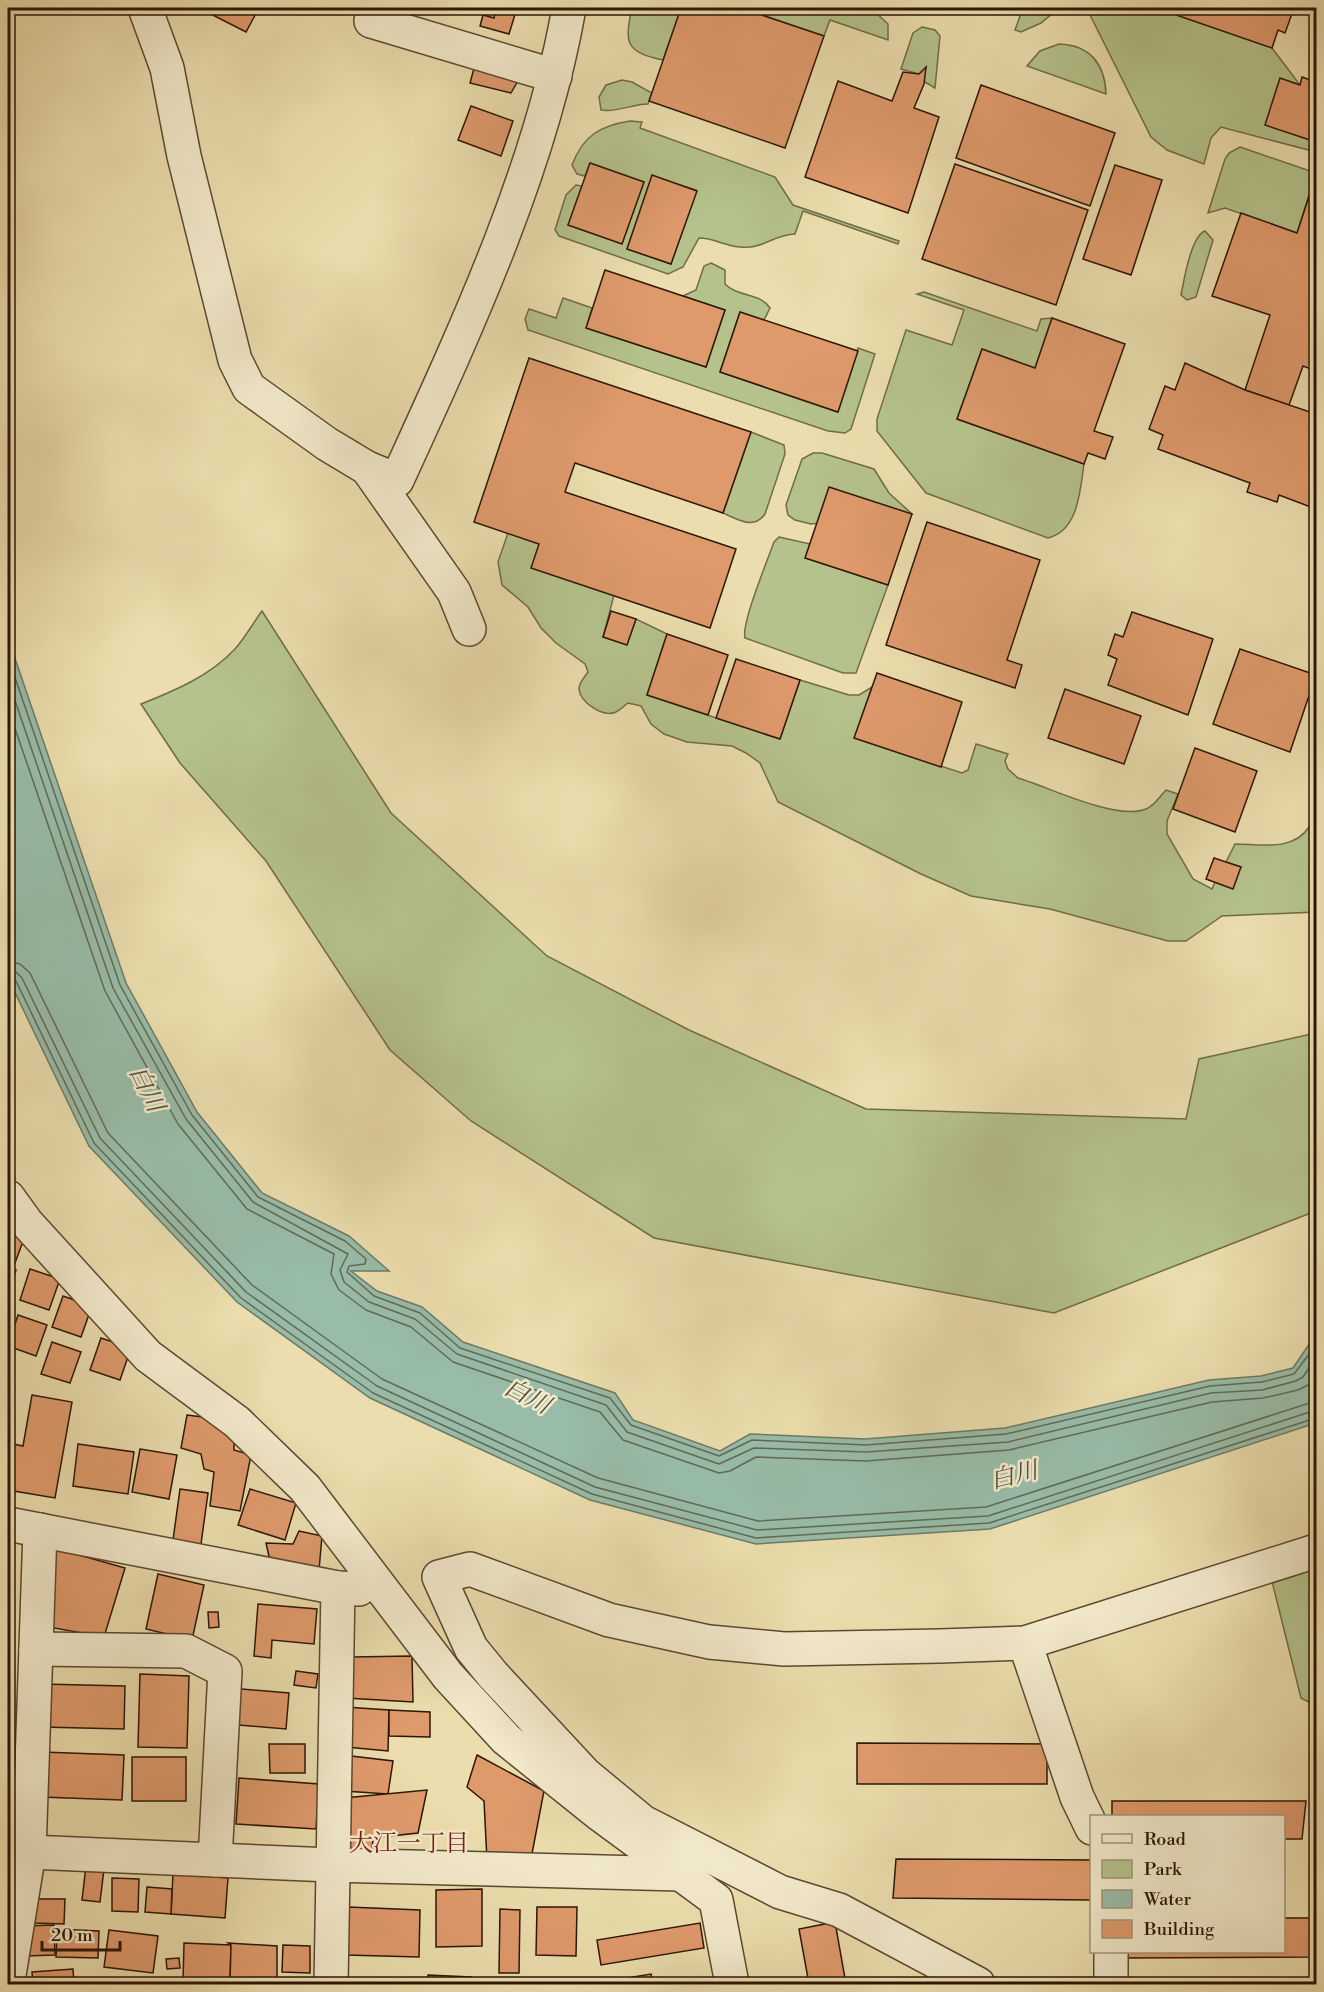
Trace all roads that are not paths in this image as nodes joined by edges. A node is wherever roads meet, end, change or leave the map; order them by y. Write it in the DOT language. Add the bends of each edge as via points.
graph roads {
  1 [pos="145,8"];
  2 [pos="376,8"];
  3 [pos="569,8"];
  4 [pos="555,76"];
  5 [pos="367,468"];
  6 [pos="469,629"];
  7 [pos="8,1197"];
  8 [pos="8,1524"];
  9 [pos="40,1530"];
  10 [pos="1317,1551"];
  11 [pos="338,1588"];
  12 [pos="384,1591"];
  13 [pos="1025,1643"];
  14 [pos="36,1649"];
  15 [pos="1090,1824"];
  16 [pos="29,1852"];
  17 [pos="215,1860"];
  18 [pos="332,1865"];
  19 [pos="680,1874"];
  20 [pos="13,1920"];
  21 [pos="1111,1953"];
  22 [pos="8,1981"];
  23 [pos="331,1984"];
  24 [pos="732,1984"];
  25 [pos="978,1984"];
  26 [pos="1111,1984"];
  1 -- 5 [label="street" via="167,68 192,189 235,360 249,388"];
  2 -- 4 [label="street" via="371,21"];
  3 -- 4 [label="street"];
  4 -- 5 [label="street" via="514,202 445,375 397,480"];
  5 -- 6 [label="street" via="454,592"];
  7 -- 12 [label="street" via="26,1222 148,1356 237,1422 305,1488"];
  8 -- 9 [label="street"];
  9 -- 11 [label="street"];
  9 -- 14 [label="street"];
  10 -- 13 [label="street"];
  11 -- 12 [label="street"];
  11 -- 18 [label="street"];
  12 -- 19 [label="street" via="448,1676 506,1739"];
  13 -- 15 [label="street" via="1077,1797"];
  13 -- 25 [label="street" via="784,1649 709,1642 609,1620 470,1569 439,1577 471,1648 493,1676 585,1774 643,1822 780,1892 839,1910"];
  14 -- 16 [label="street"];
  14 -- 17 [label="street" via="186,1651 225,1671"];
  16 -- 17 [label="street"];
  16 -- 20 [label="street"];
  17 -- 18 [label="street"];
  18 -- 19 [label="street"];
  18 -- 23 [label="street"];
  19 -- 24 [label="street" via="716,1900"];
  20 -- 22 [label="street"];
  21 -- 26 [label="street"];
}
